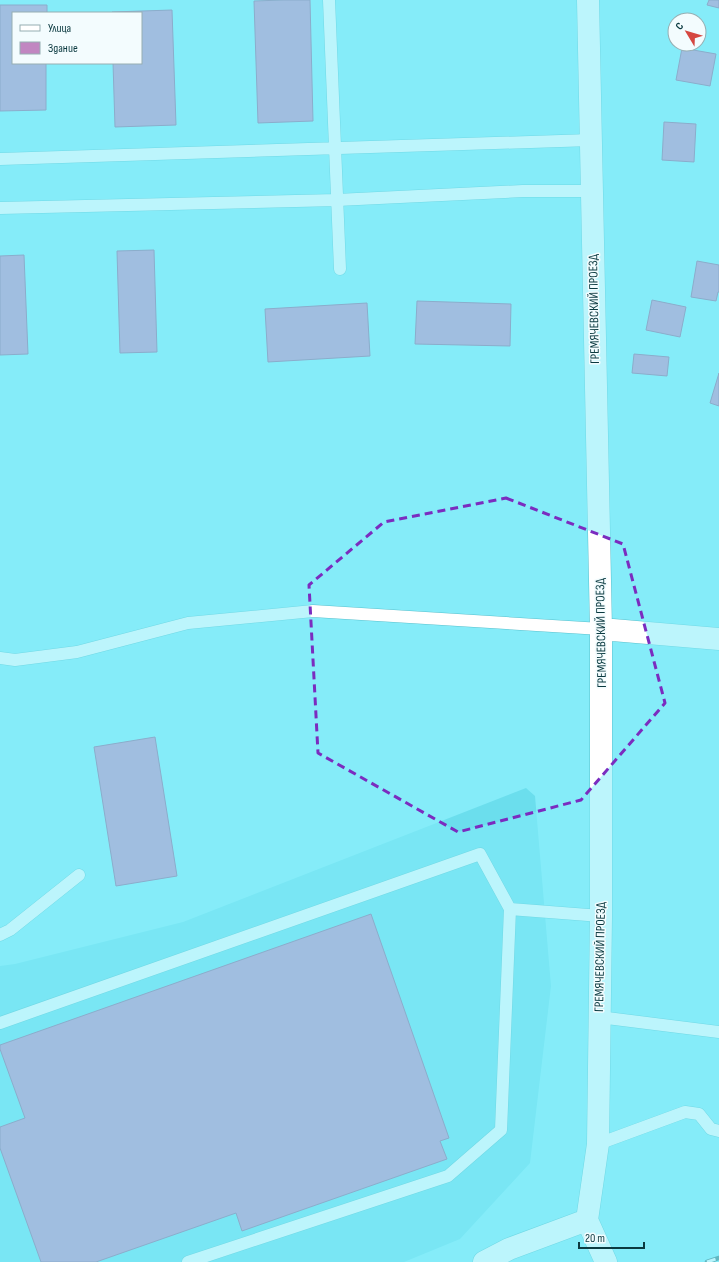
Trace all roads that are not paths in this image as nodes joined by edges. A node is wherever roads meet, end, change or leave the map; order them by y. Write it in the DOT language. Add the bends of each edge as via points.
graph roads {
  1 [pos="329,0"];
  2 [pos="588,0"];
  3 [pos="591,140"];
  4 [pos="335,149"];
  5 [pos="0,159"];
  6 [pos="591,191"];
  7 [pos="337,200"];
  8 [pos="0,208"];
  9 [pos="340,269"];
  10 [pos="601,629"];
  11 [pos="719,639"];
  12 [pos="0,658"];
  13 [pos="79,875"];
  14 [pos="510,909"];
  15 [pos="601,916"];
  16 [pos="0,935"];
  17 [pos="600,1017"];
  18 [pos="0,1023"];
  19 [pos="719,1032"];
  20 [pos="719,1131"];
  21 [pos="598,1144"];
  22 [pos="587,1220"];
  23 [pos="188,1262"];
  24 [pos="484,1262"];
  25 [pos="606,1262"];
  1 -- 4 [label="lane"];
  2 -- 3 [label="street, ГРЕМЯЧЕВСКИЙ ПРОЕЗД"];
  3 -- 4 [label="lane"];
  3 -- 6 [label="street, ГРЕМЯЧЕВСКИЙ ПРОЕЗД"];
  4 -- 5 [label="lane"];
  4 -- 7 [label="lane"];
  6 -- 7 [label="lane" via="523,191"];
  6 -- 10 [label="street, ГРЕМЯЧЕВСКИЙ ПРОЕЗД"];
  7 -- 8 [label="lane"];
  7 -- 9 [label="lane"];
  10 -- 11 [label="street"];
  10 -- 12 [label="lane" via="313,611 188,622 76,652 15,660"];
  10 -- 15 [label="street, ГРЕМЯЧЕВСКИЙ ПРОЕЗД"];
  13 -- 16 [label="lane" via="10,930"];
  14 -- 15 [label="lane"];
  14 -- 18 [label="lane" via="480,854"];
  14 -- 23 [label="lane" via="501,1130 448,1176"];
  15 -- 17 [label="street, ГРЕМЯЧЕВСКИЙ ПРОЕЗД"];
  17 -- 19 [label="lane"];
  17 -- 21 [label="street, ГРЕМЯЧЕВСКИЙ ПРОЕЗД"];
  20 -- 21 [label="lane" via="712,1129 700,1114 685,1112"];
  21 -- 22 [label="street, ГРЕМЯЧЕВСКИЙ ПРОЕЗД"];
  22 -- 24 [label="street" via="509,1249"];
  22 -- 25 [label="street"];
}
